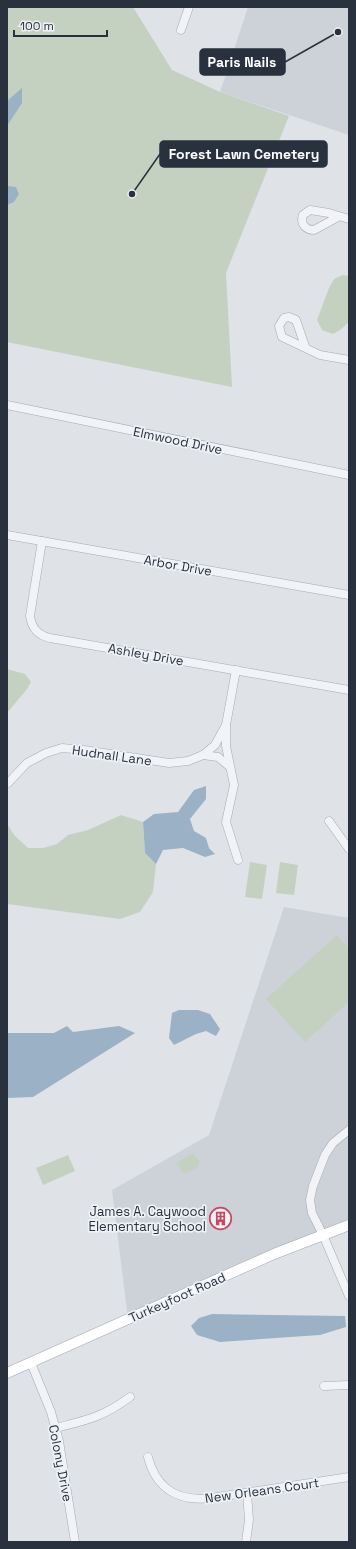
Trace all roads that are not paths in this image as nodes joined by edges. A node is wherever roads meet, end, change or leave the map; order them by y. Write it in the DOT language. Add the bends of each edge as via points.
graph roads {
  1 [pos="189,7"];
  2 [pos="181,30"];
  3 [pos="338,217"];
  4 [pos="349,218"];
  5 [pos="305,346"];
  6 [pos="349,360"];
  7 [pos="7,405"];
  8 [pos="349,476"];
  9 [pos="7,535"];
  10 [pos="42,541"];
  11 [pos="349,595"];
  12 [pos="236,670"];
  13 [pos="349,690"];
  14 [pos="226,725"];
  15 [pos="203,755"];
  16 [pos="230,767"];
  17 [pos="8,783"];
  18 [pos="329,821"];
  19 [pos="349,849"];
  20 [pos="238,860"];
  21 [pos="349,1130"];
  22 [pos="349,1225"];
  23 [pos="323,1235"];
  24 [pos="349,1296"];
  25 [pos="31,1363"];
  26 [pos="7,1373"];
  27 [pos="349,1385"];
  28 [pos="324,1386"];
  29 [pos="130,1397"];
  30 [pos="56,1428"];
  31 [pos="148,1457"];
  32 [pos="349,1477"];
  33 [pos="246,1493"];
  34 [pos="75,1542"];
  35 [pos="246,1542"];
  1 -- 2 [label="street"];
  3 -- 4 [label="street"];
  5 -- 6 [label="street" via="320,355"];
  7 -- 8 [label="street, Elmwood Drive"];
  9 -- 10 [label="street, Arbor Drive"];
  10 -- 11 [label="street, Arbor Drive"];
  10 -- 12 [label="street, Ashley Drive" via="30,616 39,634"];
  12 -- 13 [label="street, Ashley Drive"];
  12 -- 14 [label="street, Hudnall Lane"];
  14 -- 15 [label="street, Hudnall Lane" via="215,745"];
  14 -- 16 [label="street, Hudnall Lane"];
  15 -- 16 [label="street" via="218,757"];
  15 -- 17 [label="street, Hudnall Lane" via="188,761 169,763 62,748 27,763"];
  16 -- 20 [label="street, Hudnall Lane" via="234,790 226,822"];
  18 -- 19 [label="street"];
  21 -- 23 [label="street" via="333,1143 325,1155 312,1186 312,1213"];
  22 -- 23 [label="main road, Turkeyfoot Road"];
  23 -- 24 [label="street"];
  23 -- 25 [label="main road, Turkeyfoot Road"];
  25 -- 26 [label="main road, Turkeyfoot Road"];
  25 -- 30 [label="street, Colony Drive"];
  27 -- 28 [label="street"];
  29 -- 30 [label="street" via="99,1416"];
  30 -- 34 [label="street, Colony Drive"];
  31 -- 33 [label="street, New Orleans Court" via="159,1481 176,1495 196,1500"];
  32 -- 33 [label="street, New Orleans Court"];
  33 -- 35 [label="street" via="249,1520"];
}
